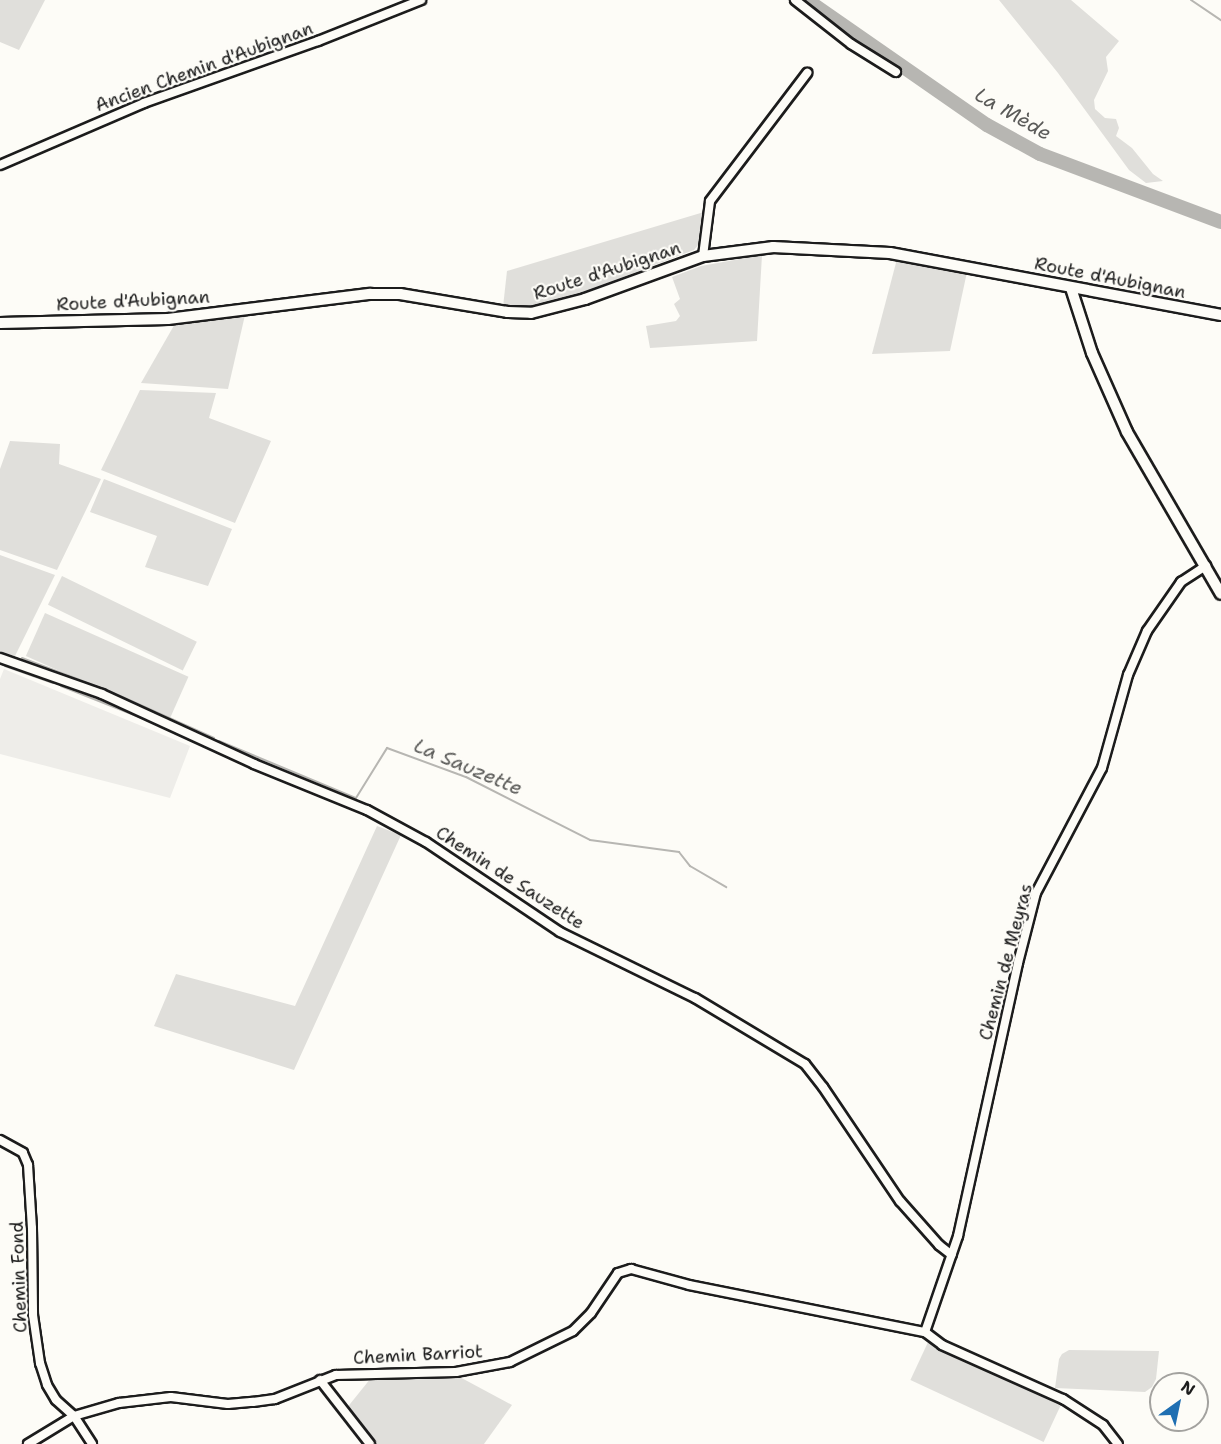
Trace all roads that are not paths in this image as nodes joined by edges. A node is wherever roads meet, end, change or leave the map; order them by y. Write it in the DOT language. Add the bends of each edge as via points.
graph roads {
  1 [pos="421,0"];
  2 [pos="795,0"];
  3 [pos="807,72"];
  4 [pos="896,72"];
  5 [pos="0,165"];
  6 [pos="704,256"];
  7 [pos="1071,288"];
  8 [pos="1221,315"];
  9 [pos="0,324"];
  10 [pos="1206,566"];
  11 [pos="1221,594"];
  12 [pos="0,658"];
  13 [pos="0,1140"];
  14 [pos="952,1255"];
  15 [pos="925,1332"];
  16 [pos="320,1380"];
  17 [pos="75,1416"];
  18 [pos="28,1444"];
  19 [pos="92,1444"];
  20 [pos="370,1444"];
  21 [pos="1118,1444"];
  1 -- 5 [label="street, Ancien Chemin d'Aubignan" via="144,102"];
  2 -- 4 [label="street" via="851,44"];
  3 -- 6 [label="street" via="710,201"];
  6 -- 7 [label="street, Route d'Aubignan" via="773,247 890,253"];
  6 -- 9 [label="street, Route d'Aubignan" via="576,302 531,313 411,295 370,294 168,319"];
  7 -- 8 [label="street, Route d'Aubignan"];
  7 -- 10 [label="street" via="1092,353 1127,432"];
  10 -- 11 [label="street"];
  10 -- 14 [label="street, Chemin de Meyras" via="1181,582 1147,631 1128,675 1102,768 1036,893"];
  12 -- 14 [label="street, Chemin de Sauzette" via="102,694 375,814 454,860 560,932 694,998 795,1058 823,1087 900,1201"];
  13 -- 17 [label="street, Chemin Fond" via="23,1153 28,1165 33,1315 40,1363 56,1401"];
  14 -- 15 [label="street, Chemin de Meyras"];
  15 -- 16 [label="street, Chemin Barriot" via="689,1285 631,1269 618,1273 591,1313 573,1331 510,1362 456,1372 336,1375"];
  15 -- 21 [label="street" via="942,1345 1063,1399 1103,1425"];
  16 -- 17 [label="street, Chemin Barriot" via="275,1399 228,1404 171,1397 146,1399"];
  16 -- 20 [label="street"];
  17 -- 18 [label="street, Chemin Barriot"];
  17 -- 19 [label="street, Chemin Fond"];
}
